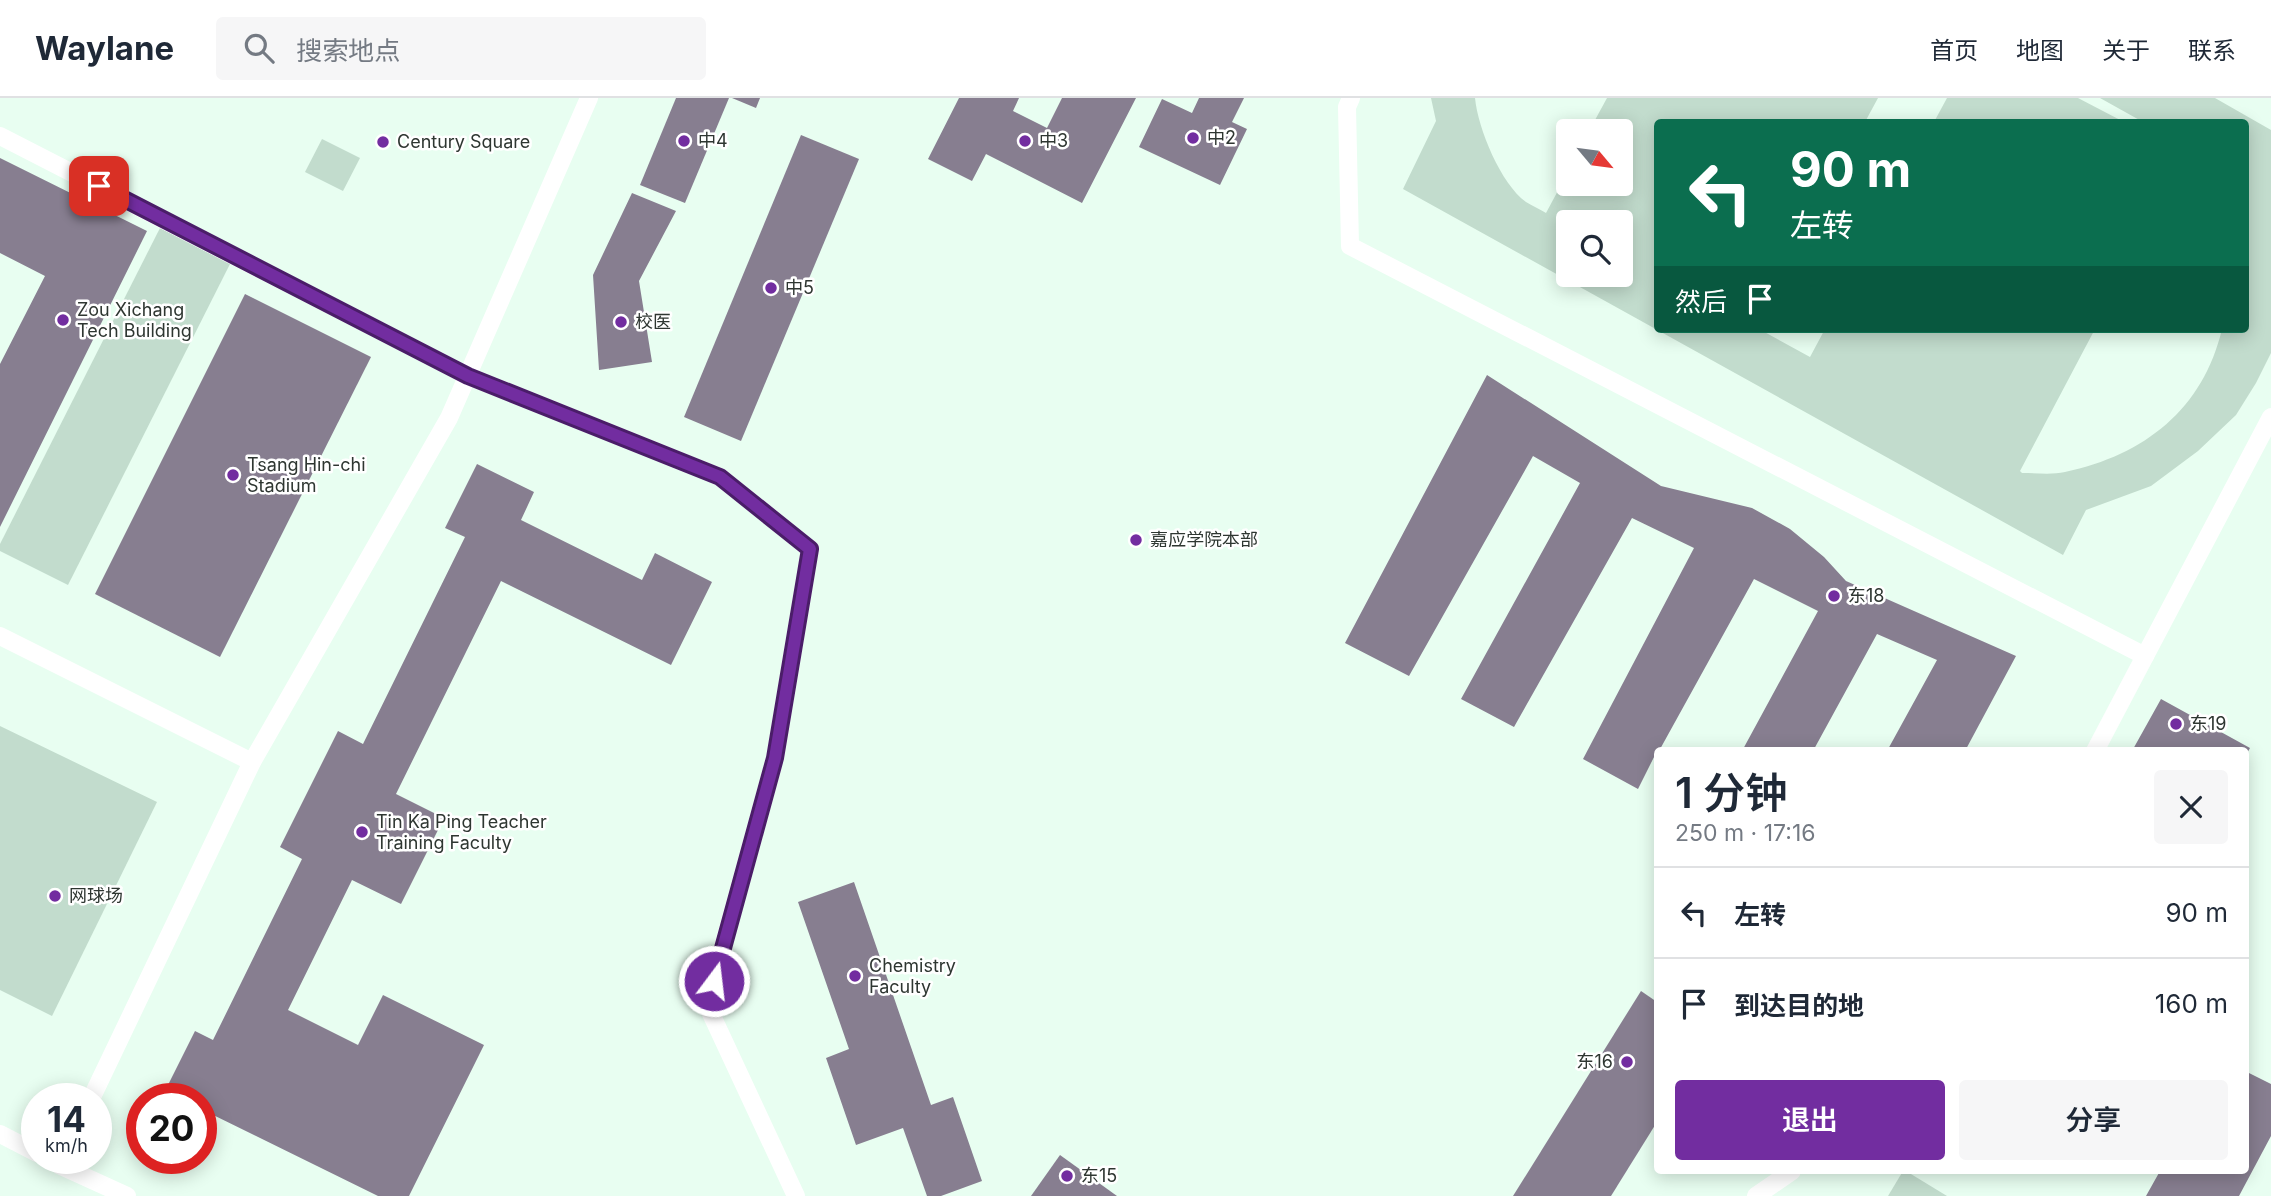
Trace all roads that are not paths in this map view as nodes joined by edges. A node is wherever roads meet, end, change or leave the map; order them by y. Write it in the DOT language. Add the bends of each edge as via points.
graph roads {
  1 [pos="589,98"];
  2 [pos="1351,98"];
  3 [pos="0,136"];
  4 [pos="468,376"];
  5 [pos="2271,417"];
  6 [pos="0,636"];
  7 [pos="2145,656"];
  8 [pos="2097,747"];
  9 [pos="253,762"];
  10 [pos="99,1083"];
  11 [pos="0,1134"];
  12 [pos="21,1145"];
  13 [pos="82,1174"];
  14 [pos="1788,1174"];
  15 [pos="127,1196"];
  16 [pos="796,1196"];
  17 [pos="1756,1196"];
  1 -- 4 [label="lane"];
  2 -- 7 [label="lane" via="1347,107 1350,246"];
  3 -- 4 [label="lane"];
  4 -- 9 [label="lane" via="449,418"];
  4 -- 16 [label="lane" via="720,477 810,549 775,758 707,1006"];
  5 -- 7 [label="lane"];
  6 -- 9 [label="lane"];
  7 -- 8 [label="lane"];
  9 -- 10 [label="lane"];
  11 -- 12 [label="lane"];
  13 -- 15 [label="lane"];
  14 -- 17 [label="lane"];
}
